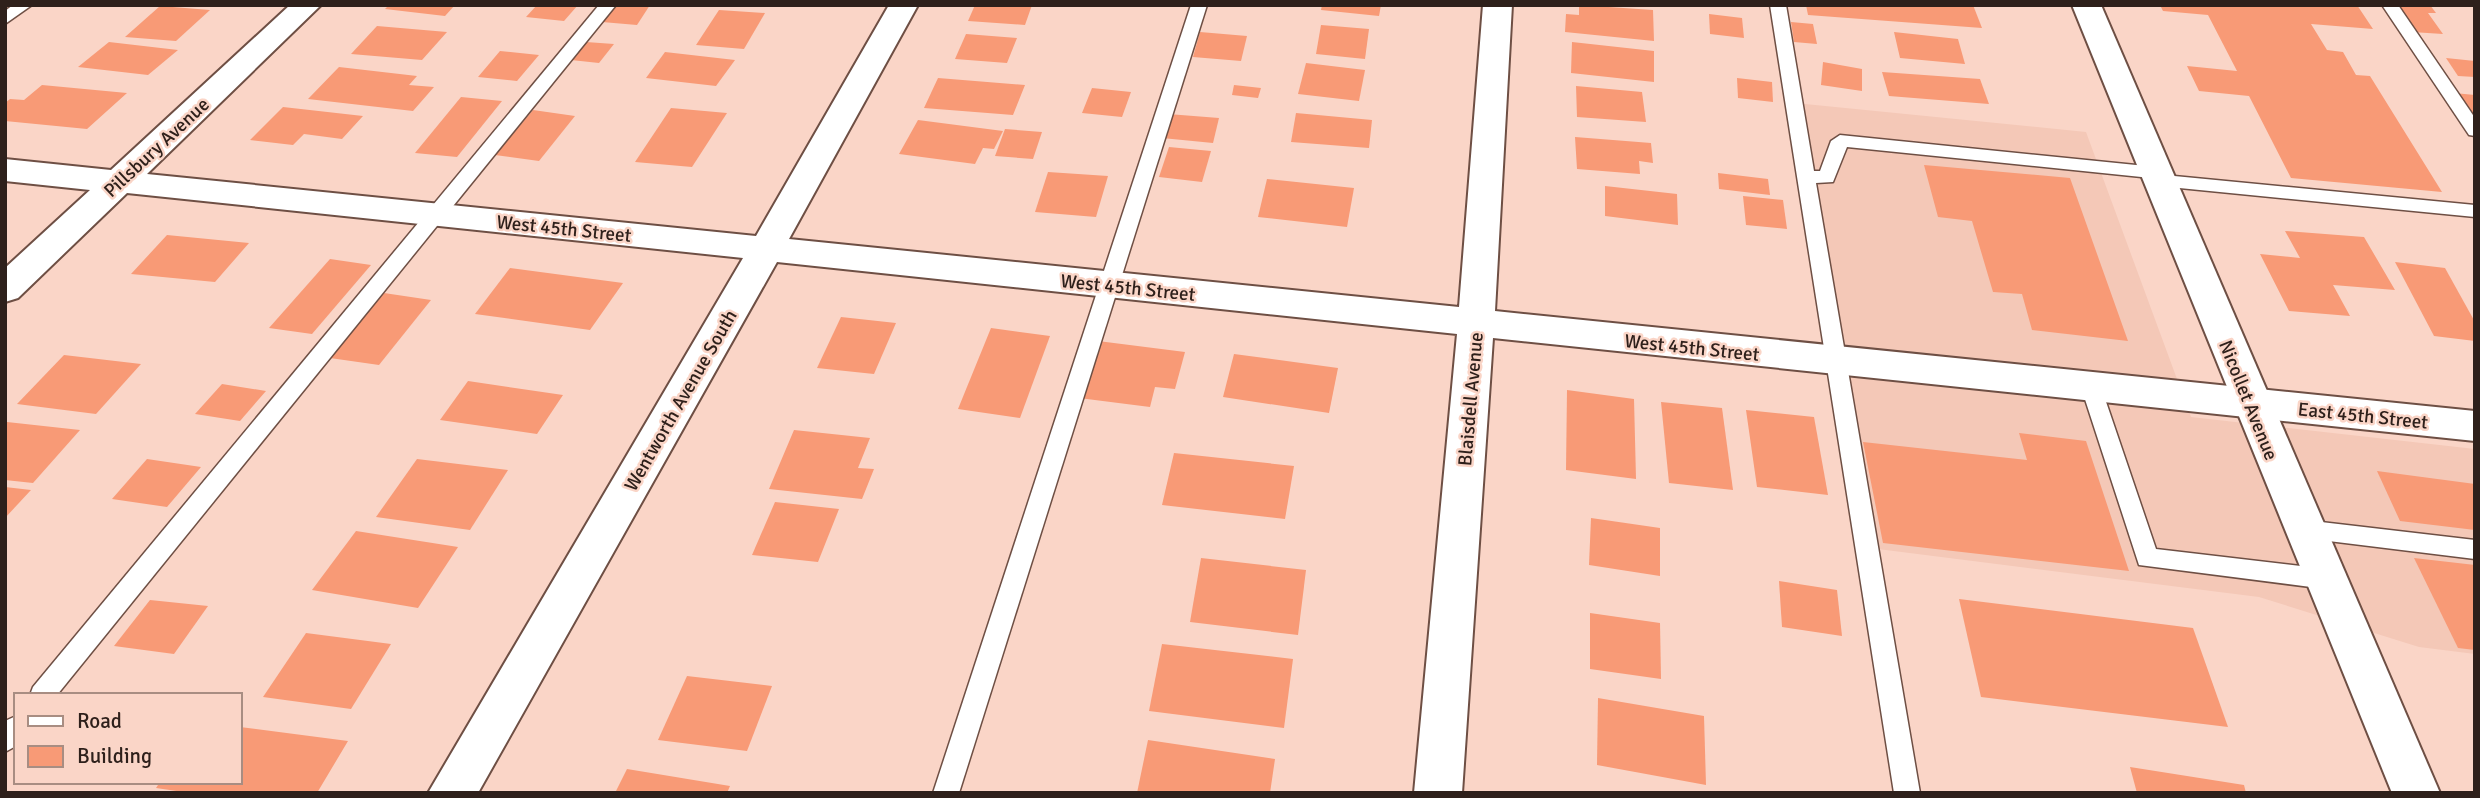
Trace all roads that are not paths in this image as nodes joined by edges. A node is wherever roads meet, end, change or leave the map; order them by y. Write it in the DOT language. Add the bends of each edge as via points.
graph roads {
  1 [pos="24,5"];
  2 [pos="307,5"];
  3 [pos="608,5"];
  4 [pos="904,5"];
  5 [pos="1199,5"];
  6 [pos="1498,5"];
  7 [pos="1778,5"];
  8 [pos="2086,5"];
  9 [pos="2390,5"];
  10 [pos="5,19"];
  11 [pos="2475,131"];
  12 [pos="5,170"];
  13 [pos="1807,176"];
  14 [pos="2157,176"];
  15 [pos="120,181"];
  16 [pos="2475,211"];
  17 [pos="437,215"];
  18 [pos="767,249"];
  19 [pos="1110,285"];
  20 [pos="5,289"];
  21 [pos="1476,324"];
  22 [pos="1839,362"];
  23 [pos="2091,387"];
  24 [pos="2251,403"];
  25 [pos="2475,426"];
  26 [pos="2304,529"];
  27 [pos="2475,550"];
  28 [pos="2326,579"];
  29 [pos="44,693"];
  30 [pos="452,793"];
  31 [pos="946,793"];
  32 [pos="1438,793"];
  33 [pos="1908,793"];
  34 [pos="2416,793"];
  1 -- 10 [label="lane"];
  2 -- 15 [label="street, Pillsbury Avenue"];
  3 -- 17 [label="lane"];
  4 -- 18 [label="street, Wentworth Avenue South"];
  5 -- 19 [label="lane"];
  6 -- 21 [label="street, Blaisdell Avenue"];
  7 -- 13 [label="lane"];
  8 -- 14 [label="street, Nicollet Avenue"];
  9 -- 11 [label="lane"];
  12 -- 15 [label="street, West 45th Street"];
  13 -- 14 [label="lane" via="1827,178 1840,141"];
  13 -- 22 [label="lane"];
  14 -- 16 [label="lane"];
  14 -- 24 [label="street, Nicollet Avenue"];
  15 -- 17 [label="street, West 45th Street"];
  15 -- 20 [label="street, Pillsbury Avenue"];
  17 -- 18 [label="street, West 45th Street"];
  17 -- 29 [label="lane"];
  18 -- 19 [label="street, West 45th Street"];
  18 -- 30 [label="street, Wentworth Avenue South"];
  19 -- 21 [label="street, West 45th Street"];
  19 -- 31 [label="lane"];
  21 -- 22 [label="street, West 45th Street"];
  21 -- 32 [label="street, Blaisdell Avenue"];
  22 -- 23 [label="street, West 45th Street"];
  22 -- 33 [label="lane"];
  23 -- 24 [label="street, West 45th Street"];
  23 -- 28 [label="lane" via="2147,558"];
  24 -- 25 [label="street, East 45th Street"];
  24 -- 26 [label="street, Nicollet Avenue"];
  26 -- 27 [label="lane"];
  26 -- 28 [label="street, Nicollet Avenue"];
  28 -- 34 [label="street, Nicollet Avenue"];
}
